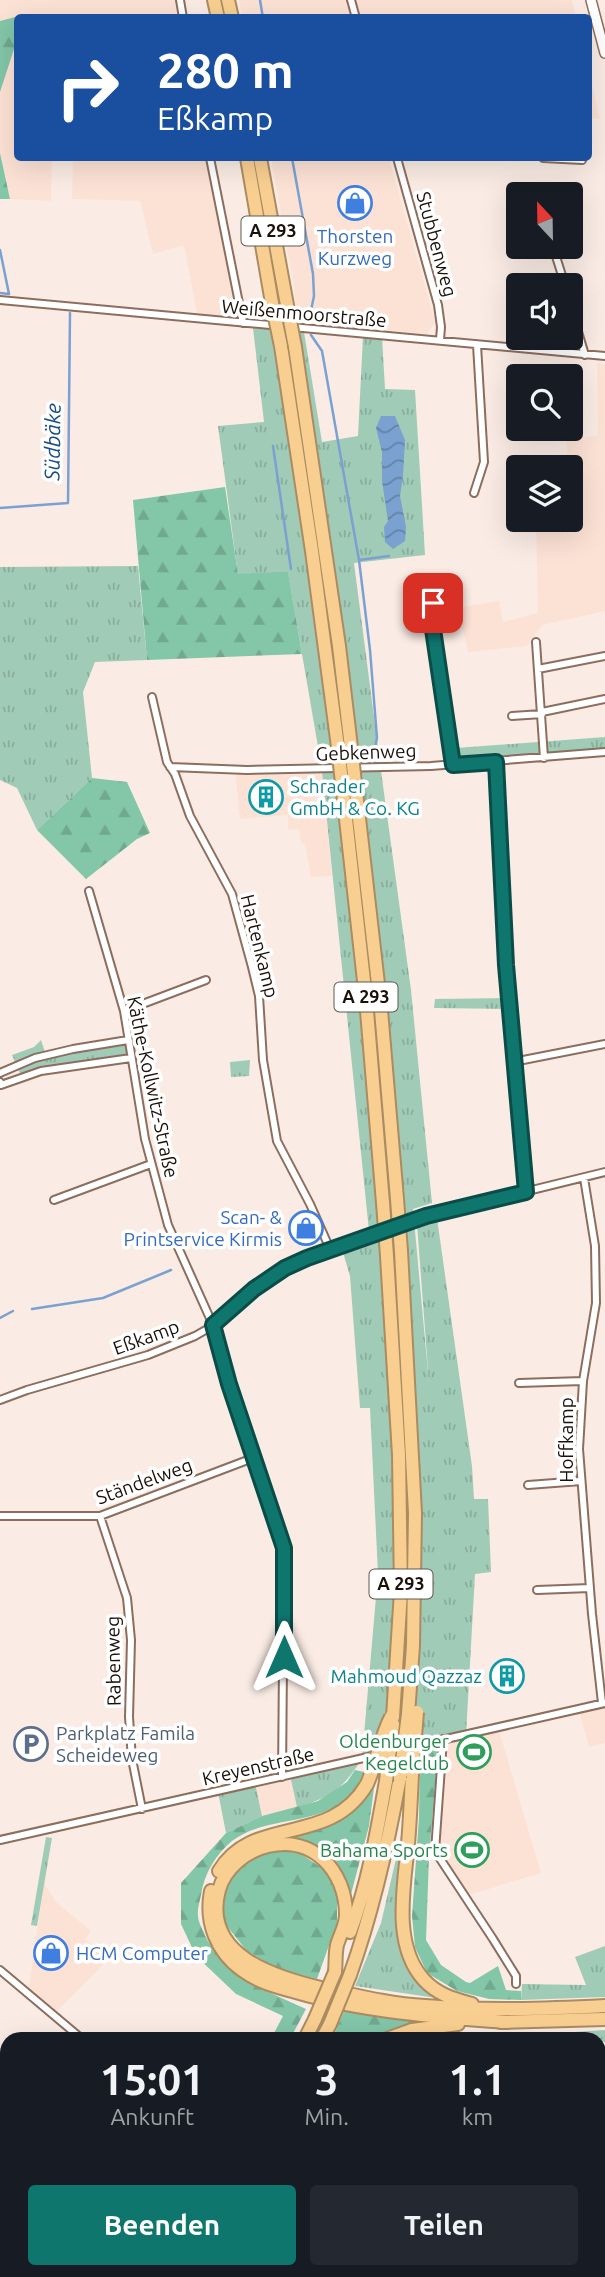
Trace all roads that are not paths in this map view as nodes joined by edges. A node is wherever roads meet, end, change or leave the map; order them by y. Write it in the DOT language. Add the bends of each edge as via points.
graph roads {
  1 [pos="591,0"];
  2 [pos="605,54"];
  3 [pos="211,161"];
  4 [pos="248,161"];
  5 [pos="261,161"];
  6 [pos="398,161"];
  7 [pos="0,300"];
  8 [pos="243,323"];
  9 [pos="440,341"];
  10 [pos="477,345"];
  11 [pos="583,348"];
  12 [pos="585,355"];
  13 [pos="605,356"];
  14 [pos="474,493"];
  15 [pos="432,627"];
  16 [pos="536,642"];
  17 [pos="605,656"];
  18 [pos="538,669"];
  19 [pos="152,696"];
  20 [pos="605,699"];
  21 [pos="542,713"];
  22 [pos="512,716"];
  23 [pos="345,747"];
  24 [pos="605,752"];
  25 [pos="544,758"];
  26 [pos="496,762"];
  27 [pos="453,765"];
  28 [pos="170,767"];
  29 [pos="350,792"];
  30 [pos="89,891"];
  31 [pos="206,980"];
  32 [pos="124,1011"];
  33 [pos="128,1040"];
  34 [pos="605,1044"];
  35 [pos="131,1058"];
  36 [pos="513,1062"];
  37 [pos="0,1073"];
  38 [pos="0,1082"];
  39 [pos="151,1164"];
  40 [pos="605,1172"];
  41 [pos="584,1178"];
  42 [pos="526,1192"];
  43 [pos="54,1200"];
  44 [pos="605,1244"];
  45 [pos="595,1246"];
  46 [pos="330,1249"];
  47 [pos="213,1325"];
  48 [pos="583,1381"];
  49 [pos="519,1383"];
  50 [pos="0,1400"];
  51 [pos="253,1458"];
  52 [pos="581,1481"];
  53 [pos="528,1485"];
  54 [pos="0,1516"];
  55 [pos="100,1516"];
  56 [pos="590,1588"];
  57 [pos="537,1590"];
  58 [pos="604,1703"];
  59 [pos="393,1715"];
  60 [pos="443,1740"];
  61 [pos="406,1775"];
  62 [pos="282,1777"];
  63 [pos="142,1808"];
  64 [pos="0,1840"];
  65 [pos="0,1970"];
  66 [pos="335,1972"];
  67 [pos="516,1984"];
  68 [pos="605,2006"];
  69 [pos="507,2015"];
  70 [pos="605,2019"];
  71 [pos="71,2032"];
  72 [pos="309,2032"];
  73 [pos="326,2032"];
  74 [pos="404,2032"];
  1 -- 2 [label="street"];
  3 -- 8 [label="street"];
  4 -- 23 [label="highway, A 293, bridge"];
  5 -- 23 [label="highway, A 293, bridge" via="295,347 339,646"];
  6 -- 9 [label="street, Stubbenweg" via="438,305"];
  7 -- 8 [label="street, Weißenmoorstraße"];
  8 -- 9 [label="street, Weißenmoorstraße"];
  9 -- 10 [label="street, Weißenmoorstraße"];
  10 -- 12 [label="street, Weißenmoorstraße"];
  10 -- 14 [label="street" via="484,462"];
  11 -- 12 [label="street"];
  12 -- 13 [label="street, Weißenmoorstraße"];
  15 -- 27 [label="street"];
  16 -- 18 [label="street"];
  17 -- 18 [label="street"];
  18 -- 21 [label="street"];
  19 -- 28 [label="street, Hartenkamp"];
  20 -- 21 [label="street"];
  21 -- 22 [label="street"];
  21 -- 25 [label="street"];
  23 -- 29 [label="highway, A 293, bridge"];
  24 -- 25 [label="street, Gebkenweg"];
  25 -- 26 [label="street, Gebkenweg"];
  26 -- 27 [label="street, Gebkenweg"];
  26 -- 36 [label="street"];
  27 -- 28 [label="street, Gebkenweg" via="247,770"];
  28 -- 46 [label="street, Hartenkamp" via="190,816 232,894 259,996 263,1060 277,1141"];
  29 -- 59 [label="highway, A 293, bridge" via="399,1455 401,1591"];
  29 -- 61 [label="highway, A 293, bridge" via="381,1010 401,1251 415,1513 412,1713"];
  30 -- 32 [label="street, Käthe-Kollwitz-Straße"];
  31 -- 32 [label="street"];
  32 -- 33 [label="street, Käthe-Kollwitz-Straße"];
  33 -- 35 [label="street, Käthe-Kollwitz-Straße"];
  33 -- 37 [label="street" via="35,1058"];
  34 -- 36 [label="street"];
  35 -- 38 [label="street" via="55,1068"];
  35 -- 39 [label="street, Käthe-Kollwitz-Straße"];
  36 -- 42 [label="street"];
  39 -- 43 [label="street"];
  39 -- 47 [label="street, Käthe-Kollwitz-Straße" via="168,1225"];
  40 -- 41 [label="street, Eßkamp"];
  41 -- 42 [label="street, Eßkamp"];
  41 -- 45 [label="street, Hoffkamp"];
  42 -- 46 [label="street, Eßkamp" via="426,1216"];
  44 -- 45 [label="street"];
  45 -- 48 [label="street, Hoffkamp" via="596,1303"];
  46 -- 47 [label="street, Eßkamp" via="285,1268"];
  47 -- 50 [label="street, Eßkamp" via="161,1351"];
  47 -- 51 [label="street, Käthe-Kollwitz-Straße"];
  48 -- 49 [label="street"];
  48 -- 52 [label="street, Hoffkamp"];
  51 -- 55 [label="street, Ständelweg"];
  51 -- 62 [label="street, Käthe-Kollwitz-Straße" via="284,1548"];
  52 -- 53 [label="street"];
  52 -- 56 [label="street, Hoffkamp"];
  54 -- 55 [label="street, Ständelweg"];
  55 -- 63 [label="street, Rabenweg" via="127,1598 132,1759"];
  56 -- 57 [label="street"];
  56 -- 58 [label="street, Hoffkamp"];
  58 -- 60 [label="street, Kreyenstraße"];
  59 -- 66 [label="highway, A 293, bridge" via="377,1831 356,1915"];
  59 -- 69 [label="highway, bridge" via="367,1784 342,1813 254,1841 229,1858 210,1893 214,1937 242,1970 308,1996 390,2011"];
  60 -- 62 [label="street, Kreyenstraße"];
  60 -- 67 [label="street" via="435,1852 516,1976"];
  61 -- 69 [label="highway" via="403,1919 408,1951 424,1980 448,1998"];
  61 -- 73 [label="highway, A 293, bridge" via="363,1940"];
  62 -- 63 [label="street, Kreyenstraße"];
  63 -- 64 [label="street, Kreyenstraße"];
  65 -- 71 [label="street"];
  66 -- 69 [label="highway" via="346,1919 344,1892 332,1868 314,1852 293,1845 266,1846 241,1858 223,1880 218,1916 227,1941 260,1969 300,1983 395,2003"];
  66 -- 72 [label="highway, A 293, bridge"];
  68 -- 69 [label="highway"];
  69 -- 70 [label="highway"];
  69 -- 74 [label="highway"];
}
